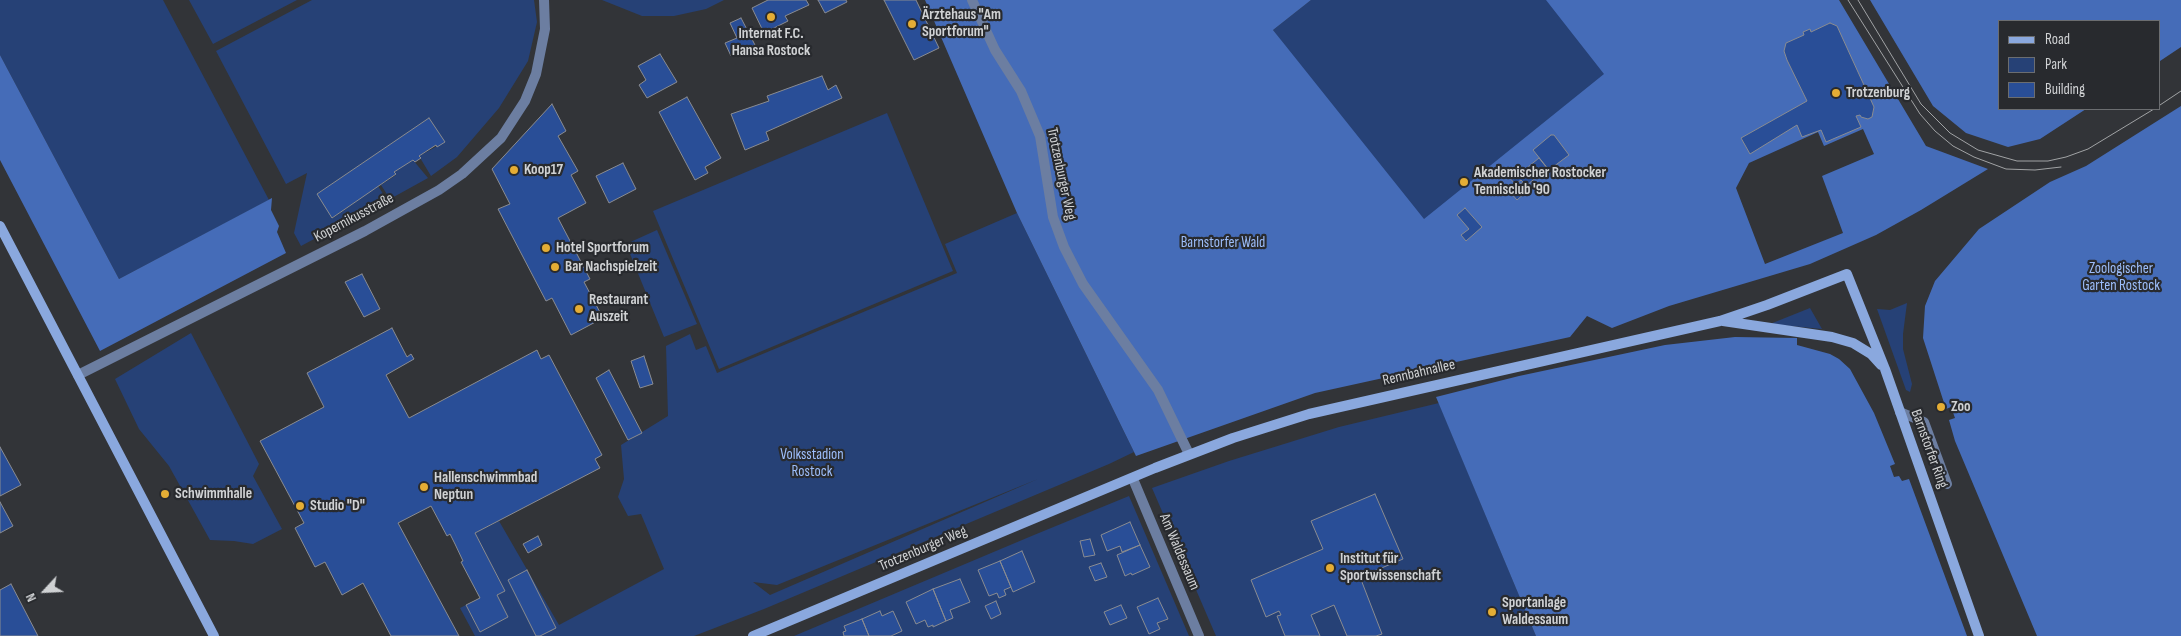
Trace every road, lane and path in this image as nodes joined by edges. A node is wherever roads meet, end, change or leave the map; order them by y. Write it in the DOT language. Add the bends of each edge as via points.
graph roads {
  1 [pos="544,0"];
  2 [pos="972,0"];
  3 [pos="0,226"];
  4 [pos="1847,274"];
  5 [pos="1720,320"];
  6 [pos="1885,369"];
  7 [pos="78,375"];
  8 [pos="1900,412"];
  9 [pos="1189,454"];
  10 [pos="1134,483"];
  11 [pos="1947,484"];
  12 [pos="214,636"];
  13 [pos="753,636"];
  14 [pos="1199,636"];
  15 [pos="1979,636"];
  1 -- 7 [label="street, Kopernikusstraße" via="545,29 536,74 525,101 501,138 462,174 365,230"];
  2 -- 9 [label="street, Trotzenburger Weg" via="995,50 1021,91 1040,136 1053,217 1064,247 1083,284 1158,390"];
  3 -- 7 [label="street"];
  4 -- 5 [label="street, Rennbahnallee"];
  4 -- 6 [label="street, Barnstorfer Ring"];
  5 -- 6 [label="street, Rennbahnallee" via="1832,336 1871,354"];
  5 -- 9 [label="street, Rennbahnallee" via="1309,414"];
  6 -- 8 [label="street, Barnstorfer Ring"];
  7 -- 12 [label="street"];
  8 -- 11 [label="street" via="1924,422"];
  8 -- 15 [label="street, Barnstorfer Ring"];
  9 -- 10 [label="street, Rennbahnallee"];
  10 -- 13 [label="street, Trotzenburger Weg"];
  10 -- 14 [label="street, Am Waldessaum"];
}
